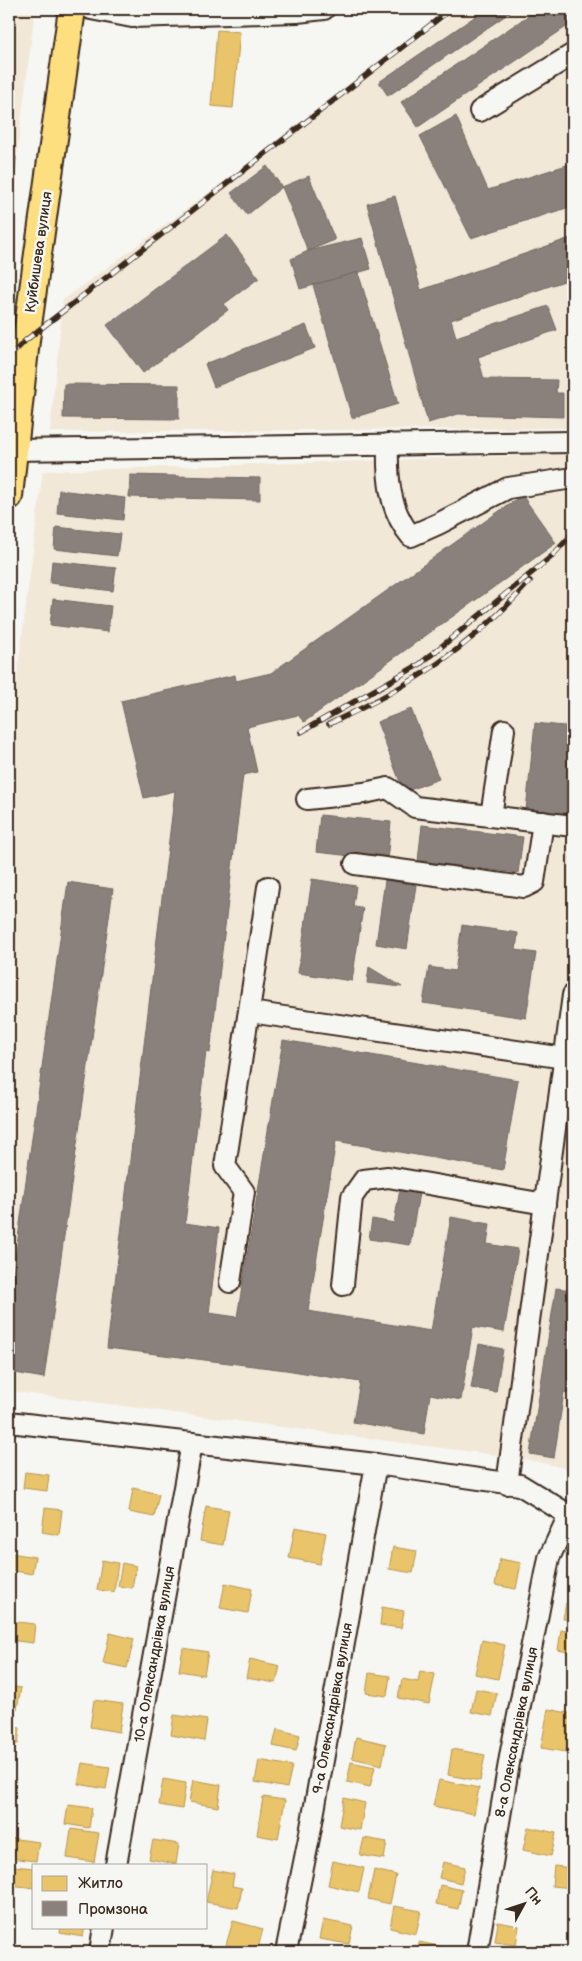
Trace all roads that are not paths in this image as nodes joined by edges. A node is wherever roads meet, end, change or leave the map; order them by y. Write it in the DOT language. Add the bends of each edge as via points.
graph roads {
  1 [pos="72,9"];
  2 [pos="92,9"];
  3 [pos="324,9"];
  4 [pos="573,54"];
  5 [pos="480,111"];
  6 [pos="573,442"];
  7 [pos="388,444"];
  8 [pos="14,450"];
  9 [pos="573,478"];
  10 [pos="9,496"];
  11 [pos="504,730"];
  12 [pos="307,799"];
  13 [pos="491,816"];
  14 [pos="543,822"];
  15 [pos="573,826"];
  16 [pos="355,864"];
  17 [pos="268,887"];
  18 [pos="573,995"];
  19 [pos="250,1012"];
  20 [pos="565,1058"];
  21 [pos="545,1204"];
  22 [pos="230,1282"];
  23 [pos="343,1285"];
  24 [pos="9,1422"];
  25 [pos="192,1444"];
  26 [pos="376,1464"];
  27 [pos="507,1484"];
  28 [pos="571,1513"];
  29 [pos="116,1864"];
  30 [pos="104,1928"];
  31 [pos="100,1952"];
  32 [pos="286,1952"];
  33 [pos="476,1952"];
  1 -- 8 [label="main road, Куйбишева вулиця"];
  2 -- 3 [label="street" via="132,17"];
  4 -- 5 [label="street"];
  6 -- 7 [label="street"];
  7 -- 8 [label="street"];
  7 -- 9 [label="street" via="387,481 399,522 411,536 508,488"];
  8 -- 10 [label="main road, Куйбишева вулиця"];
  11 -- 13 [label="street"];
  12 -- 13 [label="street" via="388,788 415,807"];
  13 -- 14 [label="street"];
  14 -- 15 [label="street"];
  14 -- 16 [label="street" via="534,882 524,887"];
  17 -- 19 [label="street"];
  18 -- 20 [label="street"];
  19 -- 20 [label="street"];
  19 -- 22 [label="street" via="225,1166 244,1192"];
  20 -- 21 [label="street"];
  21 -- 23 [label="street" via="388,1177 364,1180 352,1197"];
  21 -- 27 [label="street"];
  24 -- 25 [label="street"];
  25 -- 26 [label="street"];
  25 -- 29 [label="street, 10-а Олександрівка вулиця"];
  26 -- 27 [label="street"];
  26 -- 32 [label="street, 9-а Олександрівка вулиця"];
  27 -- 28 [label="street" via="520,1486"];
  28 -- 33 [label="street, 8-а Олександрівка вулиця" via="549,1558"];
  30 -- 31 [label="street"];
}
